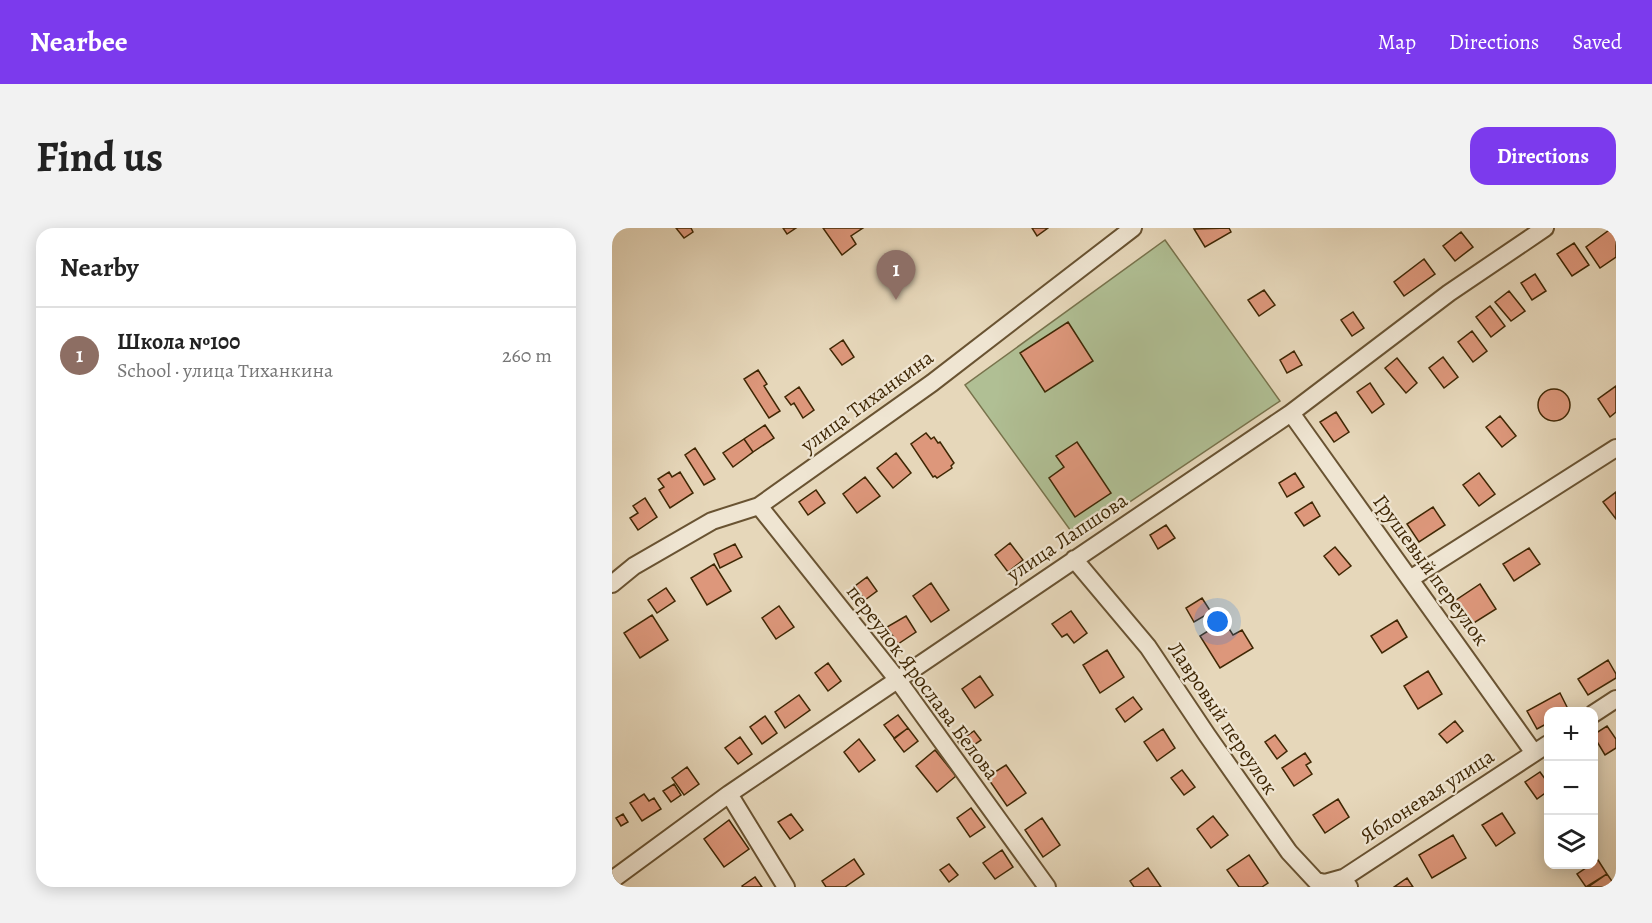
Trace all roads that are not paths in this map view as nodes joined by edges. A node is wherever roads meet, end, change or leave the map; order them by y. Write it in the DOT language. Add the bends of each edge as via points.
graph roads {
  1 [pos="1134,228"];
  2 [pos="1545,228"];
  3 [pos="1291,413"];
  4 [pos="1616,448"];
  5 [pos="759,506"];
  6 [pos="1074,559"];
  7 [pos="1410,579"];
  8 [pos="612,584"];
  9 [pos="897,679"];
  10 [pos="1616,699"];
  11 [pos="1598,711"];
  12 [pos="1541,748"];
  13 [pos="729,794"];
  14 [pos="612,880"];
  15 [pos="1341,884"];
  16 [pos="786,887"];
  17 [pos="1047,887"];
  1 -- 5 [label="street, улица Тиханкина" via="932,383"];
  2 -- 3 [label="street, улица Лапшова" via="1449,293"];
  3 -- 6 [label="street, улица Лапшова"];
  3 -- 7 [label="street, Грушевый переулок"];
  4 -- 7 [label="street"];
  5 -- 8 [label="street, улица Тиханкина" via="712,521 634,566"];
  5 -- 9 [label="street, переулок Ярослава Белова"];
  6 -- 9 [label="street, улица Лапшова"];
  6 -- 15 [label="street, Лавровый переулок" via="1148,647 1289,852 1316,881"];
  7 -- 12 [label="street, Грушевый переулок"];
  9 -- 13 [label="street, улица Лапшова"];
  9 -- 17 [label="street, переулок Ярослава Белова"];
  10 -- 11 [label="street"];
  12 -- 15 [label="street, Яблоневая улица"];
  13 -- 14 [label="street, улица Лапшова"];
  13 -- 16 [label="street"];
}
